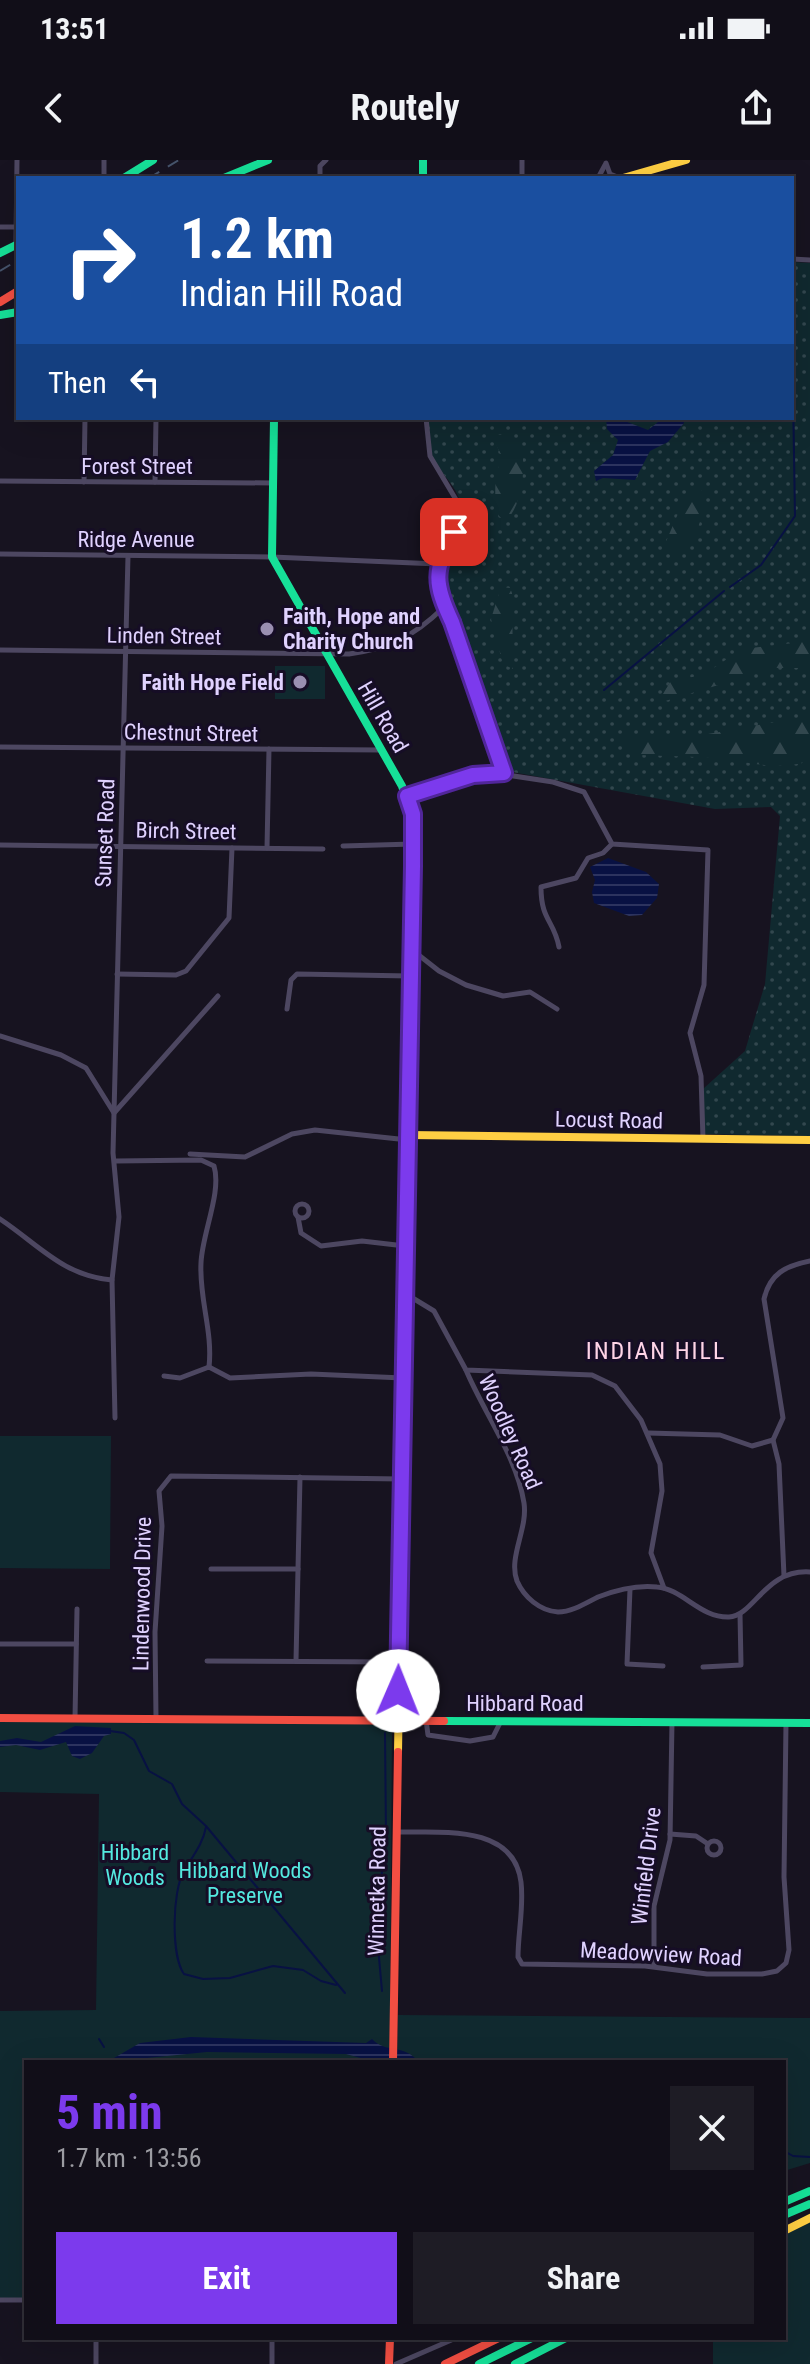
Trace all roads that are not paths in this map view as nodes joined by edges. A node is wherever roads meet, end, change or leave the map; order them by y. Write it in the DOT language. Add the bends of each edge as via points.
graph roads {
  1 [pos="153,160"];
  2 [pos="268,160"];
  3 [pos="681,161"];
  4 [pos="242,174"];
  5 [pos="127,176"];
  6 [pos="628,176"];
  7 [pos="16,194"];
  8 [pos="0,227"];
  9 [pos="15,227"];
  10 [pos="16,236"];
  11 [pos="85,420"];
  12 [pos="156,420"];
  13 [pos="274,420"];
  14 [pos="426,420"];
  15 [pos="0,481"];
  16 [pos="84,482"];
  17 [pos="155,482"];
  18 [pos="273,483"];
  19 [pos="0,554"];
  20 [pos="128,556"];
  21 [pos="272,557"];
  22 [pos="438,564"];
  23 [pos="443,608"];
  24 [pos="0,650"];
  25 [pos="126,652"];
  26 [pos="327,654"];
  27 [pos="0,747"];
  28 [pos="124,748"];
  29 [pos="269,749"];
  30 [pos="381,750"];
  31 [pos="504,773"];
  32 [pos="407,796"];
  33 [pos="413,844"];
  34 [pos="612,844"];
  35 [pos="0,845"];
  36 [pos="343,846"];
  37 [pos="121,847"];
  38 [pos="232,848"];
  39 [pos="267,848"];
  40 [pos="323,849"];
  41 [pos="559,947"];
  42 [pos="411,949"];
  43 [pos="117,974"];
  44 [pos="411,976"];
  45 [pos="218,996"];
  46 [pos="287,1009"];
  47 [pos="557,1009"];
  48 [pos="0,1036"];
  49 [pos="114,1113"];
  50 [pos="408,1138"];
  51 [pos="703,1139"];
  52 [pos="810,1140"];
  53 [pos="190,1154"];
  54 [pos="116,1161"];
  55 [pos="298,1217"];
  56 [pos="0,1219"];
  57 [pos="405,1246"];
  58 [pos="810,1261"];
  59 [pos="112,1280"];
  60 [pos="405,1294"];
  61 [pos="209,1367"];
  62 [pos="466,1370"];
  63 [pos="164,1376"];
  64 [pos="403,1378"];
  65 [pos="115,1418"];
  66 [pos="648,1433"];
  67 [pos="773,1440"];
  68 [pos="300,1477"];
  69 [pos="402,1479"];
  70 [pos="211,1569"];
  71 [pos="298,1569"];
  72 [pos="810,1572"];
  73 [pos="784,1576"];
  74 [pos="664,1588"];
  75 [pos="630,1589"];
  76 [pos="77,1609"];
  77 [pos="740,1614"];
  78 [pos="0,1644"];
  79 [pos="76,1644"];
  80 [pos="207,1661"];
  81 [pos="296,1661"];
  82 [pos="398,1662"];
  83 [pos="663,1666"];
  84 [pos="703,1667"];
  85 [pos="0,1718"];
  86 [pos="75,1718"];
  87 [pos="156,1718"];
  88 [pos="397,1720"];
  89 [pos="426,1720"];
  90 [pos="501,1721"];
  91 [pos="672,1722"];
  92 [pos="786,1723"];
  93 [pos="810,1723"];
  94 [pos="396,1832"];
  95 [pos="670,1834"];
  96 [pos="708,1844"];
  97 [pos="654,1966"];
  98 [pos="393,2060"];
  99 [pos="807,2192"];
  100 [pos="788,2200"];
  101 [pos="810,2204"];
  102 [pos="786,2214"];
  103 [pos="806,2220"];
  104 [pos="786,2230"];
  105 [pos="0,2300"];
  106 [pos="24,2300"];
  107 [pos="96,2340"];
  108 [pos="272,2340"];
  109 [pos="390,2340"];
  110 [pos="451,2340"];
  111 [pos="495,2340"];
  112 [pos="528,2340"];
  113 [pos="562,2340"];
  114 [pos="96,2364"];
  115 [pos="272,2364"];
  116 [pos="389,2364"];
  117 [pos="396,2364"];
  118 [pos="445,2364"];
  119 [pos="479,2364"];
  120 [pos="515,2364"];
  1 -- 5 [label="main road"];
  2 -- 4 [label="main road"];
  3 -- 6 [label="main road"];
  7 -- 9 [label="street"];
  8 -- 9 [label="street"];
  9 -- 10 [label="street"];
  11 -- 16 [label="street"];
  12 -- 17 [label="street"];
  13 -- 18 [label="main road"];
  14 -- 22 [label="street" via="430,456 454,491 459,509 457,526"];
  15 -- 16 [label="street, Forest Street"];
  16 -- 17 [label="street, Forest Street"];
  17 -- 18 [label="street, Forest Street"];
  18 -- 21 [label="main road"];
  19 -- 20 [label="street, Ridge Avenue"];
  20 -- 21 [label="street, Ridge Avenue"];
  20 -- 25 [label="street, Sunset Road"];
  21 -- 22 [label="street, Ridge Avenue"];
  21 -- 26 [label="main road, Hill Road"];
  22 -- 23 [label="street"];
  23 -- 26 [label="street, Linden Street" via="399,642 371,651"];
  23 -- 31 [label="street"];
  24 -- 25 [label="street, Linden Street"];
  25 -- 26 [label="street, Linden Street"];
  25 -- 28 [label="street, Sunset Road"];
  26 -- 30 [label="main road, Hill Road"];
  27 -- 28 [label="street, Chestnut Street"];
  28 -- 29 [label="street, Chestnut Street"];
  28 -- 37 [label="street, Sunset Road"];
  29 -- 30 [label="street, Chestnut Street"];
  29 -- 39 [label="street"];
  30 -- 32 [label="main road, Hill Road"];
  31 -- 32 [label="street" via="473,775"];
  31 -- 34 [label="street" via="584,792"];
  32 -- 33 [label="main road, Hill Road"];
  33 -- 36 [label="street"];
  33 -- 42 [label="main road, Hill Road"];
  34 -- 41 [label="street" via="588,858 576,878 541,887 543,915"];
  34 -- 51 [label="street" via="700,847 710,855 704,985 690,1033 701,1070"];
  35 -- 37 [label="street, Birch Street"];
  37 -- 38 [label="street, Birch Street"];
  37 -- 43 [label="street, Sunset Road"];
  38 -- 39 [label="street, Birch Street"];
  38 -- 43 [label="street" via="231,914 186,971"];
  39 -- 40 [label="street, Birch Street"];
  42 -- 44 [label="main road, Hill Road"];
  42 -- 47 [label="street" via="466,985 503,996 530,992"];
  43 -- 49 [label="street, Sunset Road"];
  44 -- 46 [label="street" via="297,974 291,980"];
  44 -- 50 [label="main road, Hill Road"];
  45 -- 49 [label="street"];
  48 -- 49 [label="street" via="86,1068"];
  49 -- 54 [label="street, Sunset Road"];
  50 -- 51 [label="main road, Locust Road"];
  50 -- 53 [label="street" via="315,1130 292,1134 245,1157"];
  50 -- 57 [label="main road, Hill Road"];
  51 -- 52 [label="main road, Locust Road"];
  54 -- 59 [label="street, Sunset Road" via="119,1217"];
  54 -- 61 [label="street" via="201,1160 214,1166 200,1287 212,1341"];
  55 -- 57 [label="street" via="305,1237 321,1246 362,1241"];
  56 -- 59 [label="street" via="62,1266"];
  57 -- 60 [label="main road, Hill Road"];
  58 -- 67 [label="street" via="778,1273 765,1294 783,1418"];
  59 -- 65 [label="street, Sunset Road"];
  60 -- 62 [label="street, Woodley Road" via="434,1311"];
  60 -- 64 [label="main road, Hill Road"];
  61 -- 63 [label="street" via="180,1378"];
  61 -- 64 [label="street" via="230,1378"];
  62 -- 66 [label="street, Woodley Road" via="601,1377 622,1393"];
  62 -- 75 [label="street, Woodley Road" via="522,1492 524,1527 515,1570 523,1592 541,1607 562,1612"];
  64 -- 69 [label="main road, Hill Road"];
  66 -- 67 [label="street" via="720,1435 752,1446"];
  66 -- 74 [label="street, Woodley Road" via="663,1485 651,1558"];
  67 -- 73 [label="street" via="779,1464"];
  68 -- 69 [label="street"];
  68 -- 71 [label="street"];
  68 -- 87 [label="street, Lindenwood Drive" via="164,1480 159,1491"];
  69 -- 82 [label="main road, Hill Road"];
  70 -- 71 [label="street"];
  71 -- 81 [label="street"];
  72 -- 73 [label="street"];
  73 -- 77 [label="street"];
  74 -- 75 [label="street, Woodley Road"];
  74 -- 77 [label="street" via="705,1613"];
  75 -- 83 [label="street" via="627,1664"];
  76 -- 79 [label="street"];
  77 -- 84 [label="street" via="741,1665"];
  78 -- 79 [label="street"];
  79 -- 86 [label="street"];
  80 -- 81 [label="street"];
  81 -- 82 [label="street"];
  82 -- 88 [label="main road, Hill Road"];
  85 -- 86 [label="main road, Hibbard Road"];
  86 -- 87 [label="main road, Hibbard Road"];
  87 -- 88 [label="main road, Hibbard Road"];
  88 -- 89 [label="main road, Hibbard Road"];
  88 -- 94 [label="main road, Winnetka Road"];
  89 -- 90 [label="main road, Hibbard Road"];
  89 -- 90 [label="street" via="428,1735 470,1741 493,1737"];
  90 -- 91 [label="main road, Hibbard Road"];
  91 -- 92 [label="main road, Hibbard Road"];
  91 -- 95 [label="street, Winfield Drive"];
  92 -- 93 [label="main road, Hibbard Road"];
  92 -- 97 [label="street, Meadowview Road" via="786,1963 762,1974"];
  94 -- 97 [label="street, Meadowview Road" via="474,1835 507,1853 521,1879 522,1964"];
  94 -- 98 [label="main road, Winnetka Road"];
  95 -- 96 [label="street" via="696,1836"];
  95 -- 97 [label="street, Winfield Drive" via="654,1906"];
  99 -- 100 [label="main road"];
  101 -- 102 [label="main road"];
  103 -- 104 [label="main road"];
  105 -- 106 [label="street"];
  107 -- 114 [label="street"];
  108 -- 115 [label="street"];
  109 -- 116 [label="main road"];
  110 -- 117 [label="street"];
  111 -- 118 [label="main road"];
  112 -- 119 [label="main road"];
  113 -- 120 [label="main road"];
}
